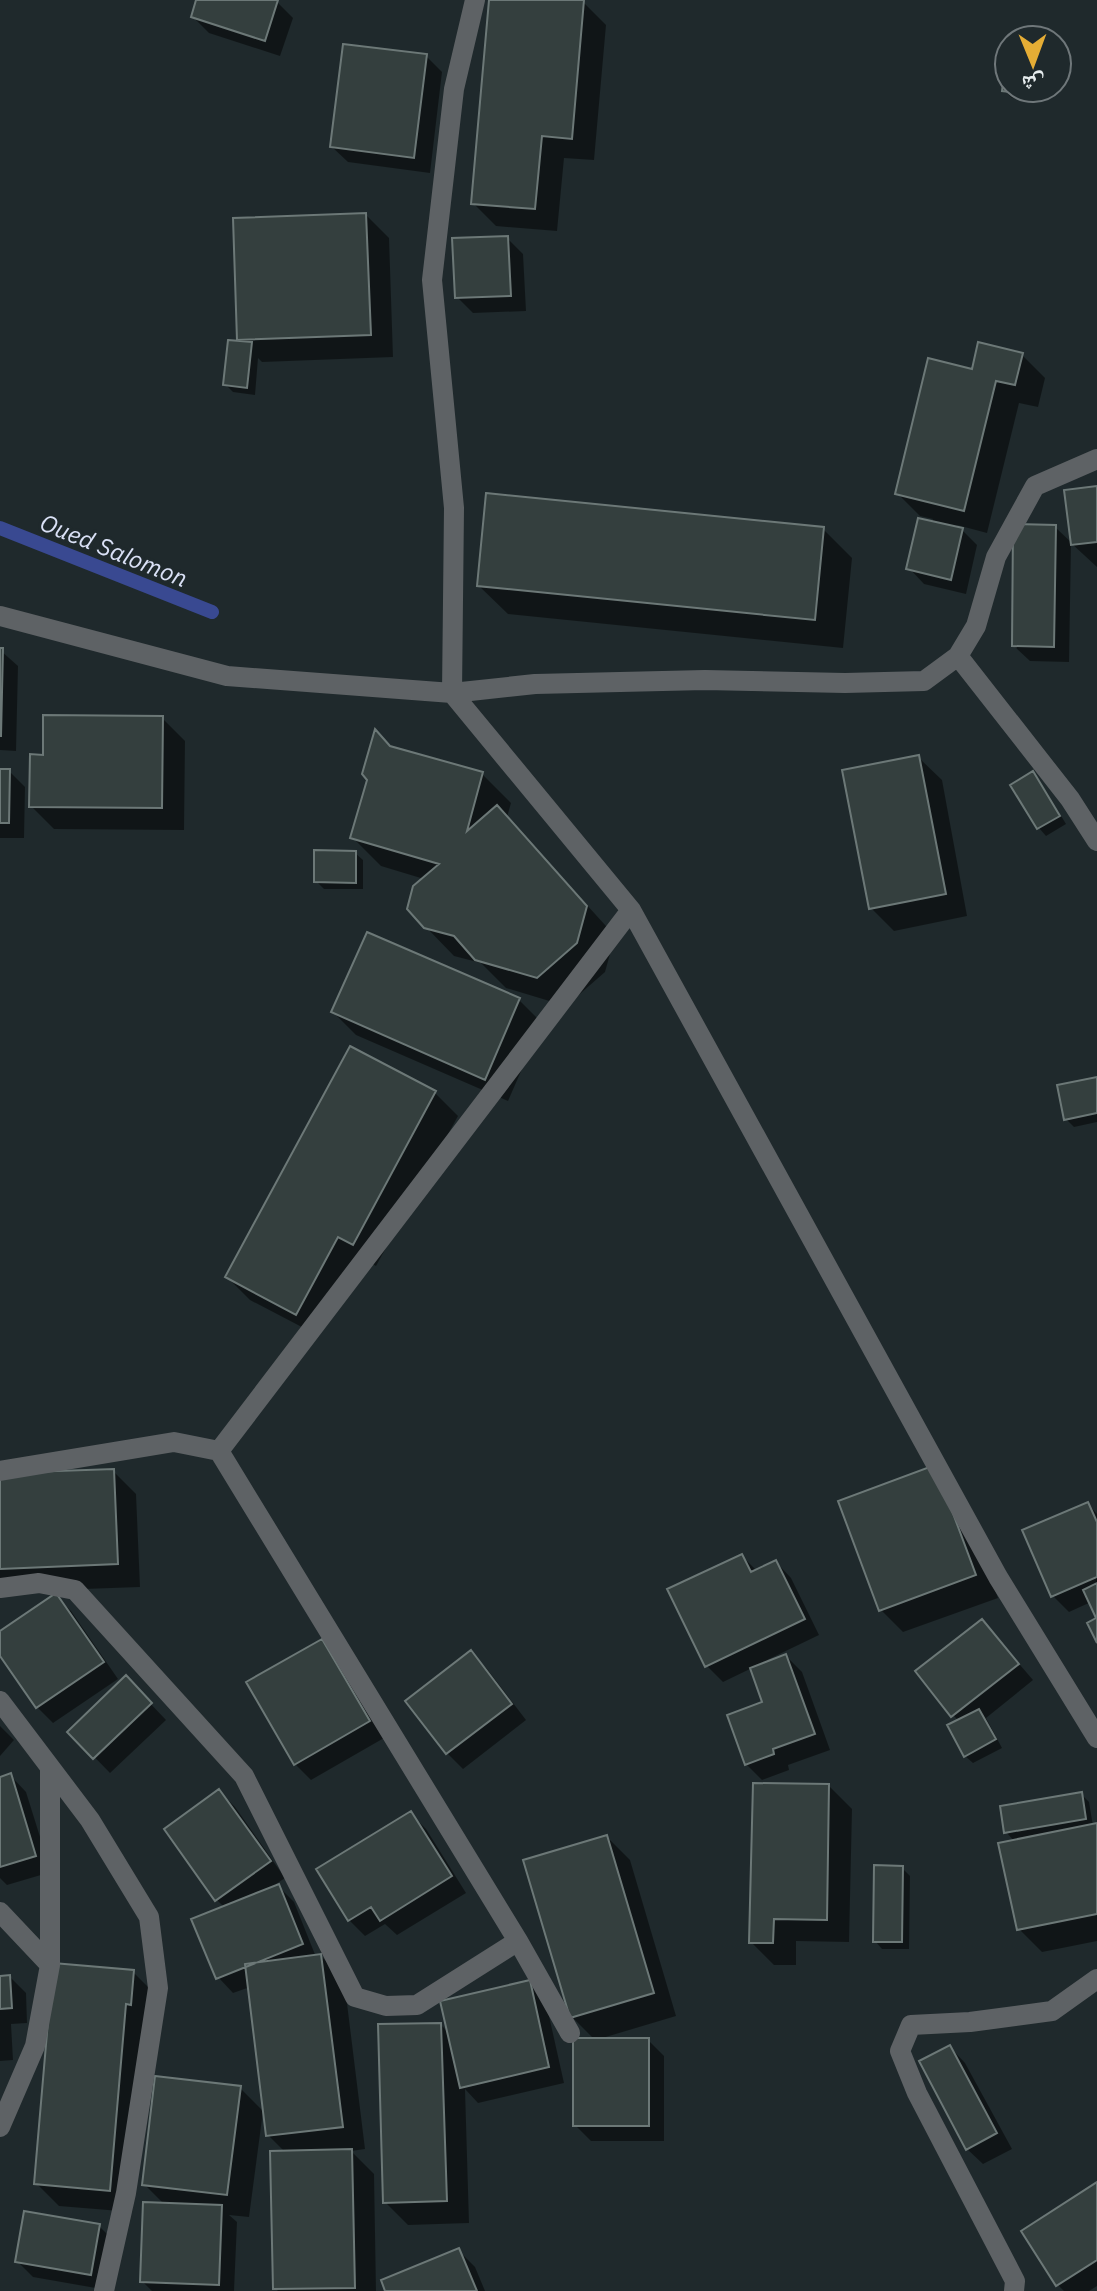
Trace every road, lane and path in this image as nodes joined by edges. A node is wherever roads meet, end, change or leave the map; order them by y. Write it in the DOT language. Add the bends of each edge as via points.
graph roads {
  1 [pos="475,0"];
  2 [pos="1097,459"];
  3 [pos="0,616"];
  4 [pos="958,656"];
  5 [pos="452,693"];
  6 [pos="1097,841"];
  7 [pos="631,910"];
  8 [pos="219,1451"];
  9 [pos="0,1471"];
  10 [pos="0,1588"];
  11 [pos="0,1701"];
  12 [pos="1097,1738"];
  13 [pos="50,1767"];
  14 [pos="0,1912"];
  15 [pos="518,1941"];
  16 [pos="50,1965"];
  17 [pos="1097,1979"];
  18 [pos="570,2033"];
  19 [pos="0,2127"];
  20 [pos="104,2291"];
  21 [pos="1014,2291"];
  1 -- 5 [label="street" via="454,89 432,280 454,508"];
  2 -- 4 [label="street" via="1035,486 996,557 976,626"];
  3 -- 5 [label="street" via="227,676"];
  4 -- 5 [label="street" via="924,681 535,684"];
  4 -- 6 [label="street"];
  5 -- 7 [label="street"];
  7 -- 8 [label="street"];
  7 -- 12 [label="street" via="998,1577"];
  8 -- 9 [label="street" via="174,1442"];
  8 -- 15 [label="street"];
  10 -- 15 [label="street" via="39,1583 75,1590 244,1776 355,1997 386,2006 417,2005"];
  11 -- 13 [label="street"];
  13 -- 16 [label="street"];
  13 -- 20 [label="street" via="90,1820 149,1917 158,1988 126,2193"];
  14 -- 16 [label="street"];
  15 -- 18 [label="street"];
  16 -- 19 [label="street" via="35,2046"];
  17 -- 21 [label="street" via="1052,2011 911,2025 900,2051 1015,2281"];
}
